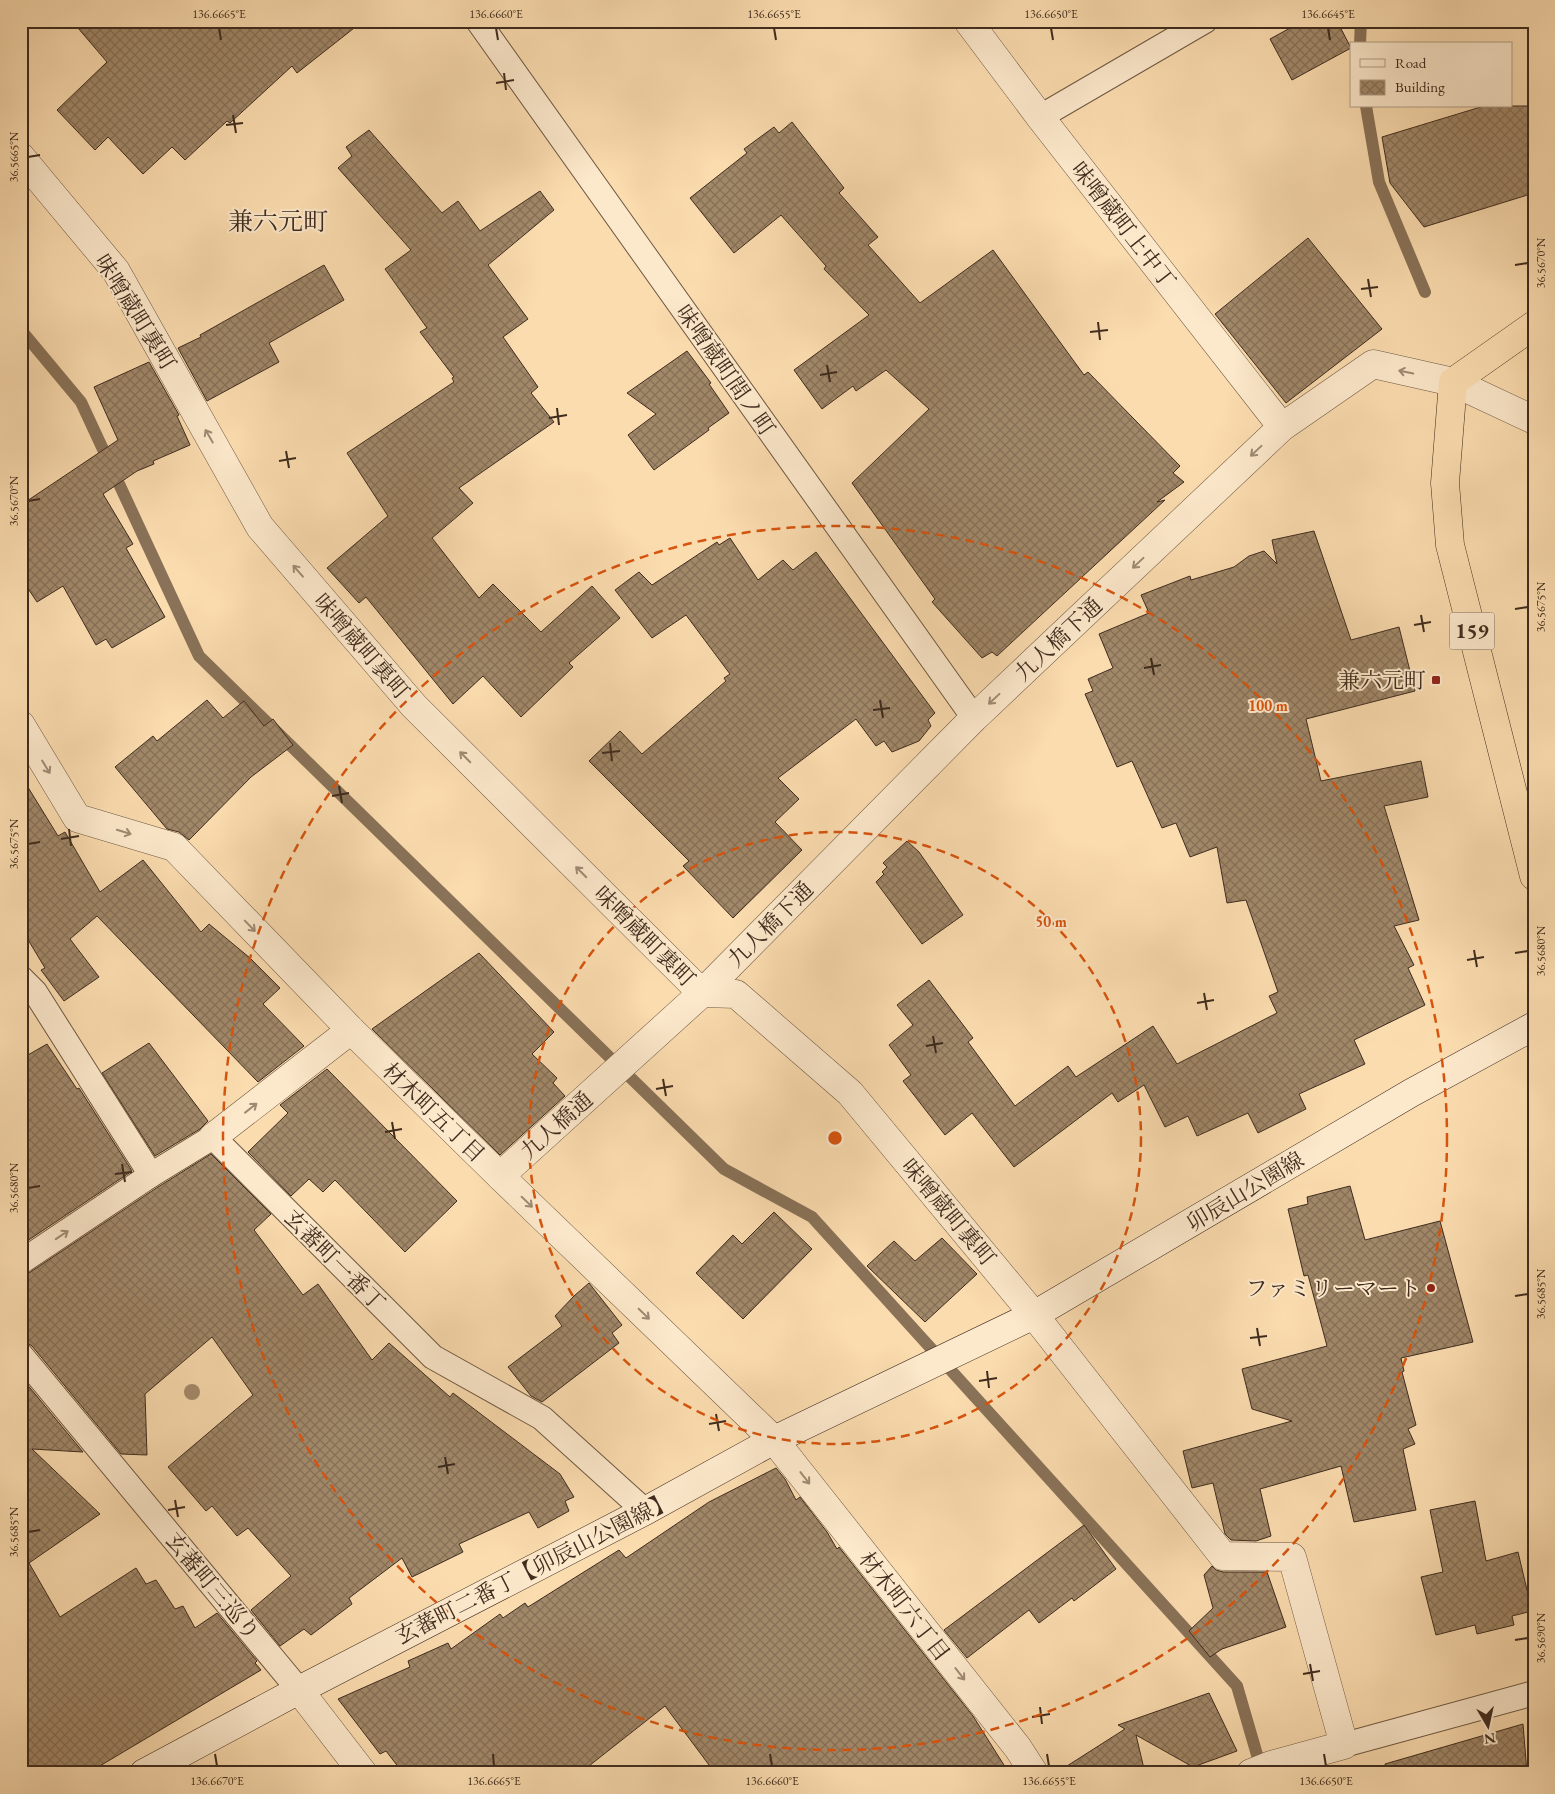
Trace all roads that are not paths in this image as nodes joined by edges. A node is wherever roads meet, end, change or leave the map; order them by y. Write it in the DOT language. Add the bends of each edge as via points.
graph roads {
  1 [pos="478,21"];
  2 [pos="968,21"];
  3 [pos="1205,21"];
  4 [pos="1040,117"];
  5 [pos="21,157"];
  6 [pos="1534,325"];
  7 [pos="1453,382"];
  8 [pos="1534,420"];
  9 [pos="1282,427"];
  10 [pos="974,718"];
  11 [pos="21,725"];
  12 [pos="1534,876"];
  13 [pos="21,978"];
  14 [pos="702,993"];
  15 [pos="1534,1026"];
  16 [pos="351,1030"];
  17 [pos="634,1054"];
  18 [pos="213,1138"];
  19 [pos="151,1176"];
  20 [pos="500,1176"];
  21 [pos="21,1262"];
  22 [pos="1034,1315"];
  23 [pos="21,1355"];
  24 [pos="925,1368"];
  25 [pos="774,1440"];
  26 [pos="645,1511"];
  27 [pos="299,1690"];
  28 [pos="1534,1693"];
  29 [pos="1344,1745"];
  30 [pos="1261,1769"];
  31 [pos="144,1773"];
  32 [pos="363,1773"];
  33 [pos="1034,1773"];
  1 -- 10 [label="lane, 味噌蔵町間ノ町"];
  2 -- 4 [label="street, 味噌蔵町上中丁"];
  3 -- 4 [label="lane"];
  4 -- 9 [label="street, 味噌蔵町上中丁"];
  14 -- 5 [label="street, 味噌蔵町裏町, one-way" via="414,706 260,527 116,272"];
  6 -- 7 [label="highway"];
  7 -- 8 [label="street, 九人橋下通"];
  7 -- 9 [label="street, 九人橋下通, one-way" via="1373,364"];
  7 -- 12 [label="highway, 159" via="1445,483 1450,545"];
  9 -- 10 [label="street, 九人橋下通, one-way"];
  10 -- 14 [label="street, 九人橋下通"];
  11 -- 16 [label="street, 材木町五丁目, one-way" via="77,818 174,847"];
  13 -- 19 [label="lane" via="35,992"];
  14 -- 17 [label="street, 九人橋下通"];
  14 -- 22 [label="street, 味噌蔵町裏町" via="736,994 850,1093"];
  15 -- 22 [label="street, 卯辰山公園線" via="1410,1093"];
  18 -- 16 [label="street, one-way"];
  16 -- 20 [label="street, 材木町五丁目"];
  17 -- 20 [label="street, 九人橋通"];
  18 -- 19 [label="lane"];
  18 -- 26 [label="lane, 玄蕃町一番丁" via="433,1357 542,1418"];
  21 -- 19 [label="lane, one-way"];
  20 -- 25 [label="street, 材木町五丁目, one-way"];
  22 -- 24 [label="street, 卯辰山公園線"];
  22 -- 29 [label="street, 味噌蔵町裏町" via="1223,1556 1292,1557"];
  23 -- 27 [label="lane, 玄蕃町三巡り"];
  24 -- 25 [label="street, 玄蕃町二番丁【卯辰山公園線】"];
  25 -- 26 [label="street, 玄蕃町二番丁【卯辰山公園線】"];
  25 -- 33 [label="street, 材木町六丁目, one-way" via="1018,1748"];
  26 -- 27 [label="street, 玄蕃町二番丁【卯辰山公園線】"];
  27 -- 31 [label="street, 玄蕃町二番丁【卯辰山公園線】"];
  27 -- 32 [label="street, 玄蕃町三巡り"];
  28 -- 29 [label="lane"];
  29 -- 30 [label="street"];
}
